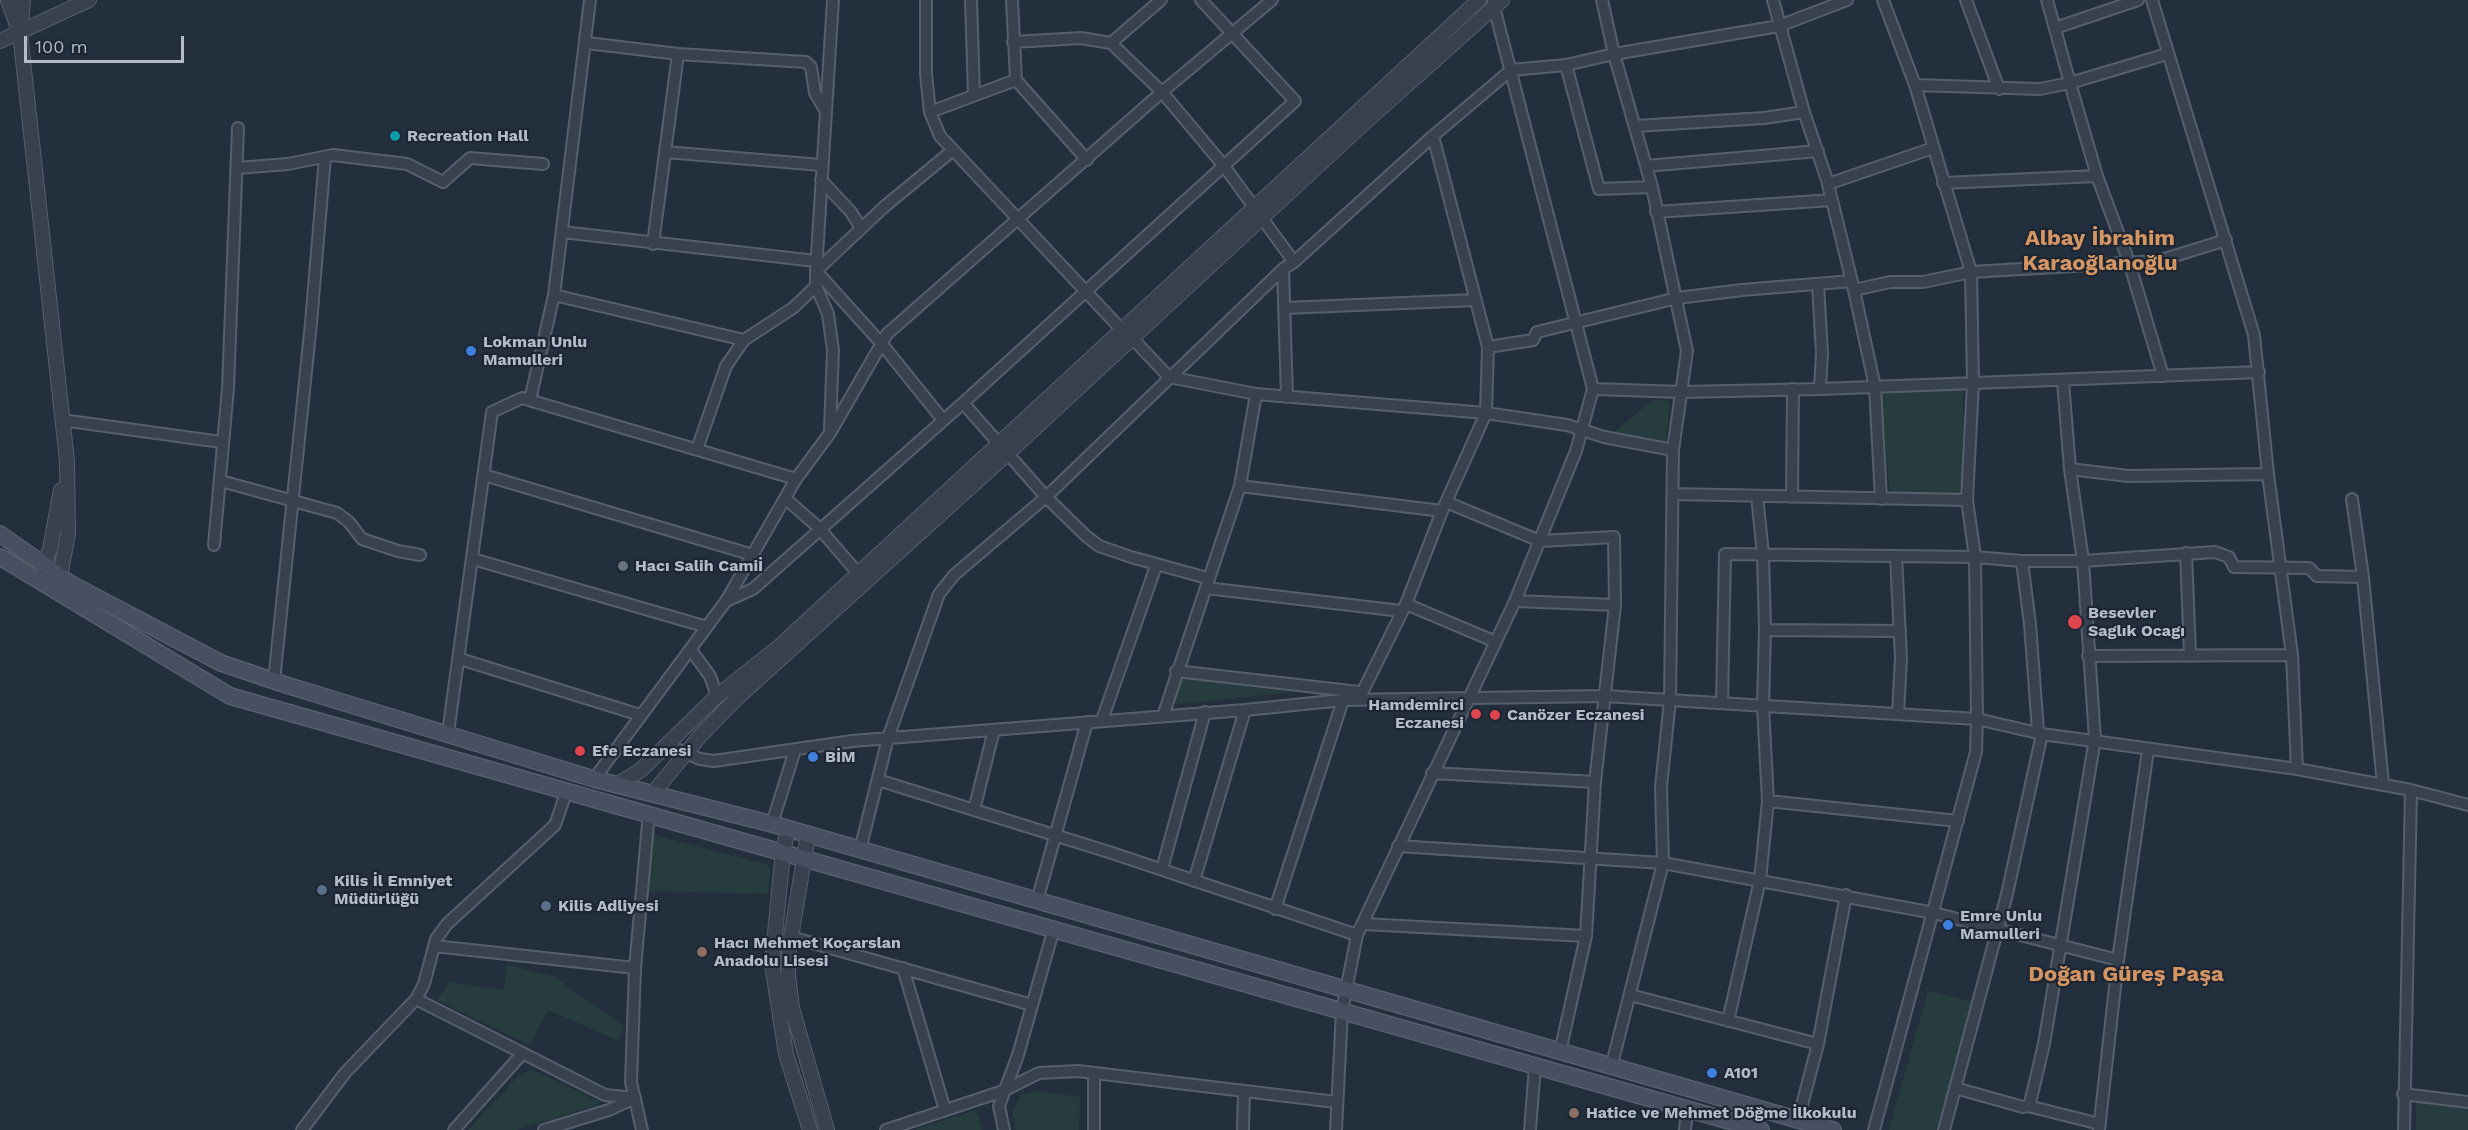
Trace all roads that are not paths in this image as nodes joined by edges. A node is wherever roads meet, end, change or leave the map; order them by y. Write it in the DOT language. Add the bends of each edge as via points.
graph roads {
  1 [pos="8,0"];
  2 [pos="23,0"];
  3 [pos="89,0"];
  4 [pos="590,0"];
  5 [pos="833,0"];
  6 [pos="926,0"];
  7 [pos="971,0"];
  8 [pos="1012,0"];
  9 [pos="1161,0"];
  10 [pos="1202,0"];
  11 [pos="1272,0"];
  12 [pos="1479,0"];
  13 [pos="1602,0"];
  14 [pos="1773,0"];
  15 [pos="1847,0"];
  16 [pos="1883,0"];
  17 [pos="1966,0"];
  18 [pos="2047,0"];
  19 [pos="2138,0"];
  20 [pos="2152,0"];
  21 [pos="1496,3"];
  22 [pos="1825,4"];
  23 [pos="1779,26"];
  24 [pos="2055,28"];
  25 [pos="20,33"];
  26 [pos="1233,33"];
  27 [pos="0,40"];
  28 [pos="1013,42"];
  29 [pos="587,43"];
  30 [pos="1111,43"];
  31 [pos="678,54"];
  32 [pos="1614,54"];
  33 [pos="2167,54"];
  34 [pos="1566,65"];
  35 [pos="1511,70"];
  36 [pos="1016,80"];
  37 [pos="2070,83"];
  38 [pos="1915,86"];
  39 [pos="1999,89"];
  40 [pos="1162,92"];
  41 [pos="974,94"];
  42 [pos="825,110"];
  43 [pos="930,112"];
  44 [pos="1804,112"];
  45 [pos="1636,126"];
  46 [pos="238,128"];
  47 [pos="1433,136"];
  48 [pos="1932,148"];
  49 [pos="953,150"];
  50 [pos="1818,151"];
  51 [pos="665,152"];
  52 [pos="325,157"];
  53 [pos="1087,160"];
  54 [pos="543,164"];
  55 [pos="821,165"];
  56 [pos="1224,166"];
  57 [pos="1646,166"];
  58 [pos="237,168"];
  59 [pos="2097,176"];
  60 [pos="821,180"];
  61 [pos="1943,183"];
  62 [pos="1828,184"];
  63 [pos="1652,187"];
  64 [pos="1832,200"];
  65 [pos="1656,212"];
  66 [pos="1259,214"];
  67 [pos="1019,218"];
  68 [pos="861,228"];
  69 [pos="562,232"];
  70 [pos="2226,240"];
  71 [pos="653,244"];
  72 [pos="1294,262"];
  73 [pos="2129,262"];
  74 [pos="816,266"];
  75 [pos="1283,269"];
  76 [pos="1971,272"];
  77 [pos="1818,285"];
  78 [pos="816,286"];
  79 [pos="1853,286"];
  80 [pos="1084,290"];
  81 [pos="554,295"];
  82 [pos="1677,298"];
  83 [pos="1476,300"];
  84 [pos="1285,308"];
  85 [pos="1575,324"];
  86 [pos="1126,334"];
  87 [pos="744,340"];
  88 [pos="881,343"];
  89 [pos="1488,347"];
  90 [pos="2259,372"];
  91 [pos="2163,376"];
  92 [pos="1169,377"];
  93 [pos="2063,381"];
  94 [pos="1973,383"];
  95 [pos="1875,387"];
  96 [pos="1593,389"];
  97 [pos="1793,389"];
  98 [pos="1820,389"];
  99 [pos="1683,392"];
  100 [pos="1256,394"];
  101 [pos="1287,397"];
  102 [pos="530,400"];
  103 [pos="963,403"];
  104 [pos="1486,413"];
  105 [pos="62,420"];
  106 [pos="944,420"];
  107 [pos="1583,432"];
  108 [pos="830,433"];
  109 [pos="221,442"];
  110 [pos="1003,448"];
  111 [pos="697,449"];
  112 [pos="1673,450"];
  113 [pos="67,461"];
  114 [pos="2070,469"];
  115 [pos="2268,474"];
  116 [pos="484,475"];
  117 [pos="796,479"];
  118 [pos="221,481"];
  119 [pos="1240,486"];
  120 [pos="1673,494"];
  121 [pos="1757,496"];
  122 [pos="1792,496"];
  123 [pos="1046,497"];
  124 [pos="786,499"];
  125 [pos="1881,499"];
  126 [pos="2352,499"];
  127 [pos="1967,500"];
  128 [pos="293,503"];
  129 [pos="1444,507"];
  130 [pos="819,528"];
  131 [pos="0,534"];
  132 [pos="1540,541"];
  133 [pos="214,545"];
  134 [pos="2186,553"];
  135 [pos="1763,554"];
  136 [pos="420,555"];
  137 [pos="753,555"];
  138 [pos="1896,556"];
  139 [pos="0,557"];
  140 [pos="1975,557"];
  141 [pos="473,559"];
  142 [pos="2022,561"];
  143 [pos="2083,561"];
  144 [pos="44,565"];
  145 [pos="1156,566"];
  146 [pos="2282,566"];
  147 [pos="60,576"];
  148 [pos="861,577"];
  149 [pos="2363,577"];
  150 [pos="1206,583"];
  151 [pos="48,587"];
  152 [pos="726,601"];
  153 [pos="1515,601"];
  154 [pos="1616,605"];
  155 [pos="1403,607"];
  156 [pos="707,627"];
  157 [pos="1765,630"];
  158 [pos="1900,631"];
  159 [pos="1496,642"];
  160 [pos="691,650"];
  161 [pos="2190,654"];
  162 [pos="2292,655"];
  163 [pos="2088,656"];
  164 [pos="460,659"];
  165 [pos="1176,671"];
  166 [pos="274,681"];
  167 [pos="1362,693"];
  168 [pos="717,696"];
  169 [pos="1605,696"];
  170 [pos="1470,697"];
  171 [pos="1343,700"];
  172 [pos="1670,700"];
  173 [pos="1722,703"];
  174 [pos="1763,706"];
  175 [pos="1245,710"];
  176 [pos="1205,712"];
  177 [pos="1898,714"];
  178 [pos="640,715"];
  179 [pos="1163,716"];
  180 [pos="1977,719"];
  181 [pos="1102,720"];
  182 [pos="1087,722"];
  183 [pos="994,730"];
  184 [pos="2040,732"];
  185 [pos="448,733"];
  186 [pos="888,738"];
  187 [pos="2095,739"];
  188 [pos="667,745"];
  189 [pos="795,750"];
  190 [pos="2148,750"];
  191 [pos="686,752"];
  192 [pos="2297,768"];
  193 [pos="1432,773"];
  194 [pos="594,779"];
  195 [pos="878,780"];
  196 [pos="1595,782"];
  197 [pos="618,784"];
  198 [pos="2383,784"];
  199 [pos="2411,789"];
  200 [pos="567,790"];
  201 [pos="653,794"];
  202 [pos="1768,801"];
  203 [pos="2468,805"];
  204 [pos="974,810"];
  205 [pos="649,813"];
  206 [pos="1958,821"];
  207 [pos="772,824"];
  208 [pos="788,829"];
  209 [pos="807,835"];
  210 [pos="1057,836"];
  211 [pos="1398,846"];
  212 [pos="860,850"];
  213 [pos="783,852"];
  214 [pos="804,858"];
  215 [pos="1589,859"];
  216 [pos="1664,863"];
  217 [pos="1162,869"];
  218 [pos="1760,880"];
  219 [pos="1194,881"];
  220 [pos="1846,895"];
  221 [pos="1037,901"];
  222 [pos="1275,909"];
  223 [pos="1934,913"];
  224 [pos="1364,924"];
  225 [pos="1054,928"];
  226 [pos="1999,928"];
  227 [pos="1358,935"];
  228 [pos="1586,936"];
  229 [pos="791,937"];
  230 [pos="2061,945"];
  231 [pos="434,946"];
  232 [pos="2118,960"];
  233 [pos="635,968"];
  234 [pos="903,968"];
  235 [pos="1348,990"];
  236 [pos="1630,994"];
  237 [pos="416,999"];
  238 [pos="1032,1005"];
  239 [pos="1342,1011"];
  240 [pos="1728,1021"];
  241 [pos="1818,1044"];
  242 [pos="1560,1052"];
  243 [pos="522,1054"];
  244 [pos="1612,1064"];
  245 [pos="1535,1066"];
  246 [pos="1094,1073"];
  247 [pos="1955,1088"];
  248 [pos="1003,1091"];
  249 [pos="1244,1091"];
  250 [pos="2403,1094"];
  251 [pos="635,1098"];
  252 [pos="1336,1102"];
  253 [pos="2468,1102"];
  254 [pos="2028,1106"];
  255 [pos="1687,1109"];
  256 [pos="945,1110"];
  257 [pos="1798,1120"];
  258 [pos="2099,1127"];
  259 [pos="302,1130"];
  260 [pos="454,1130"];
  261 [pos="544,1130"];
  262 [pos="642,1130"];
  263 [pos="810,1130"];
  264 [pos="827,1130"];
  265 [pos="886,1130"];
  266 [pos="1004,1130"];
  267 [pos="1094,1130"];
  268 [pos="1243,1130"];
  269 [pos="1336,1130"];
  270 [pos="1530,1130"];
  271 [pos="1685,1130"];
  272 [pos="1761,1130"];
  273 [pos="1833,1130"];
  274 [pos="1874,1130"];
  275 [pos="1944,1130"];
  276 [pos="2404,1130"];
  1 -- 25 [label="street"];
  2 -- 25 [label="street"];
  3 -- 25 [label="street"];
  4 -- 29 [label="street"];
  5 -- 42 [label="street"];
  6 -- 43 [label="street"];
  7 -- 41 [label="street"];
  8 -- 28 [label="street"];
  9 -- 30 [label="street"];
  10 -- 26 [label="street"];
  11 -- 26 [label="street"];
  12 -- 66 [label="street"];
  13 -- 32 [label="street"];
  14 -- 23 [label="street"];
  15 -- 22 [label="street"];
  16 -- 38 [label="street"];
  17 -- 39 [label="street"];
  18 -- 24 [label="street"];
  19 -- 24 [label="street"];
  20 -- 33 [label="street"];
  21 -- 35 [label="street"];
  21 -- 66 [label="street"];
  22 -- 23 [label="street"];
  23 -- 32 [label="street"];
  23 -- 44 [label="street"];
  24 -- 37 [label="street"];
  25 -- 27 [label="street"];
  25 -- 105 [label="street"];
  26 -- 40 [label="street"];
  26 -- 56 [label="street" via="1294,101"];
  28 -- 30 [label="street" via="1081,38"];
  28 -- 36 [label="street"];
  29 -- 31 [label="street"];
  29 -- 69 [label="street"];
  30 -- 40 [label="street"];
  31 -- 42 [label="street" via="806,62 811,67 815,93"];
  31 -- 51 [label="street"];
  32 -- 34 [label="street"];
  32 -- 45 [label="street"];
  33 -- 37 [label="street"];
  33 -- 70 [label="street"];
  34 -- 35 [label="street"];
  34 -- 63 [label="street" via="1599,189"];
  35 -- 47 [label="street"];
  35 -- 85 [label="street"];
  36 -- 41 [label="street"];
  36 -- 53 [label="street"];
  37 -- 39 [label="street" via="2040,89"];
  37 -- 59 [label="street"];
  38 -- 39 [label="street"];
  38 -- 48 [label="street"];
  40 -- 53 [label="street"];
  40 -- 56 [label="street"];
  41 -- 43 [label="street"];
  42 -- 55 [label="street"];
  43 -- 49 [label="street" via="940,136"];
  44 -- 45 [label="street"];
  44 -- 50 [label="street"];
  45 -- 57 [label="street"];
  46 -- 58 [label="street"];
  47 -- 72 [label="street"];
  47 -- 83 [label="street"];
  48 -- 61 [label="street"];
  48 -- 62 [label="street"];
  49 -- 67 [label="street"];
  49 -- 68 [label="street"];
  50 -- 57 [label="street"];
  50 -- 62 [label="street"];
  51 -- 55 [label="street"];
  51 -- 71 [label="street"];
  52 -- 54 [label="street" via="407,164 442,182 470,158"];
  52 -- 58 [label="street"];
  52 -- 128 [label="street"];
  53 -- 67 [label="street"];
  55 -- 60 [label="street"];
  56 -- 66 [label="street"];
  56 -- 80 [label="street"];
  57 -- 63 [label="street"];
  58 -- 109 [label="street" via="228,387"];
  59 -- 61 [label="street"];
  59 -- 73 [label="street"];
  60 -- 68 [label="street"];
  60 -- 74 [label="street"];
  61 -- 76 [label="street"];
  62 -- 64 [label="street"];
  63 -- 65 [label="street"];
  64 -- 65 [label="street"];
  64 -- 79 [label="street"];
  65 -- 82 [label="street"];
  66 -- 72 [label="street"];
  66 -- 86 [label="street"];
  67 -- 80 [label="street"];
  67 -- 88 [label="street"];
  68 -- 74 [label="street"];
  69 -- 71 [label="street"];
  69 -- 81 [label="street"];
  70 -- 73 [label="street" via="2158,261"];
  70 -- 90 [label="street" via="2254,335"];
  71 -- 74 [label="street"];
  72 -- 75 [label="street"];
  73 -- 76 [label="street"];
  73 -- 91 [label="street"];
  74 -- 78 [label="street"];
  74 -- 88 [label="street"];
  75 -- 84 [label="street"];
  75 -- 92 [label="street"];
  76 -- 79 [label="street" via="1923,282"];
  76 -- 94 [label="street"];
  77 -- 79 [label="street"];
  77 -- 82 [label="street"];
  77 -- 98 [label="street"];
  78 -- 87 [label="street" via="793,308"];
  78 -- 108 [label="street" via="828,314 833,350"];
  79 -- 95 [label="street"];
  80 -- 86 [label="street"];
  80 -- 103 [label="street"];
  81 -- 87 [label="street"];
  81 -- 102 [label="street"];
  82 -- 85 [label="street"];
  82 -- 99 [label="street" via="1687,351"];
  83 -- 84 [label="street"];
  83 -- 89 [label="street"];
  84 -- 101 [label="street"];
  85 -- 89 [label="street" via="1537,332 1533,340"];
  85 -- 96 [label="street"];
  86 -- 92 [label="street"];
  86 -- 110 [label="street"];
  87 -- 111 [label="street" via="726,366"];
  88 -- 106 [label="street"];
  88 -- 108 [label="street"];
  89 -- 104 [label="street"];
  90 -- 91 [label="street"];
  90 -- 115 [label="street"];
  91 -- 93 [label="street"];
  92 -- 100 [label="street"];
  92 -- 123 [label="street"];
  93 -- 94 [label="street"];
  93 -- 114 [label="street"];
  94 -- 95 [label="street"];
  94 -- 127 [label="street"];
  95 -- 98 [label="street"];
  95 -- 125 [label="street"];
  96 -- 99 [label="street"];
  96 -- 107 [label="street"];
  97 -- 98 [label="street"];
  97 -- 99 [label="street"];
  97 -- 122 [label="street"];
  99 -- 112 [label="street"];
  100 -- 101 [label="street"];
  100 -- 119 [label="street"];
  101 -- 104 [label="street"];
  102 -- 111 [label="street"];
  102 -- 116 [label="street" via="522,398 492,412"];
  103 -- 106 [label="street"];
  103 -- 110 [label="street"];
  104 -- 107 [label="street" via="1567,425"];
  104 -- 129 [label="street"];
  105 -- 109 [label="street"];
  105 -- 113 [label="street"];
  106 -- 130 [label="street"];
  107 -- 112 [label="street"];
  107 -- 132 [label="street"];
  108 -- 117 [label="street"];
  109 -- 118 [label="street"];
  110 -- 123 [label="street"];
  110 -- 148 [label="street"];
  111 -- 117 [label="street"];
  112 -- 120 [label="street"];
  113 -- 144 [label="street"];
  113 -- 147 [label="street" via="68,534"];
  114 -- 115 [label="street" via="2128,476"];
  114 -- 143 [label="street"];
  115 -- 146 [label="street"];
  116 -- 137 [label="street"];
  116 -- 141 [label="street"];
  117 -- 124 [label="street"];
  118 -- 128 [label="street"];
  118 -- 133 [label="street"];
  119 -- 129 [label="street"];
  119 -- 150 [label="street"];
  120 -- 121 [label="street"];
  120 -- 172 [label="street"];
  121 -- 122 [label="street"];
  121 -- 135 [label="street"];
  122 -- 125 [label="street"];
  123 -- 145 [label="street" via="1099,546"];
  123 -- 186 [label="street" via="954,575 939,594"];
  124 -- 130 [label="street"];
  124 -- 137 [label="street"];
  125 -- 127 [label="street"];
  126 -- 149 [label="street"];
  127 -- 140 [label="street"];
  128 -- 136 [label="street" via="341,516 367,541"];
  128 -- 166 [label="street"];
  129 -- 132 [label="street"];
  129 -- 155 [label="street"];
  130 -- 148 [label="street"];
  130 -- 152 [label="street" via="753,589"];
  131 -- 144 [label="main road"];
  132 -- 153 [label="street"];
  132 -- 154 [label="street" via="1614,537"];
  134 -- 143 [label="street"];
  134 -- 146 [label="street" via="2215,552 2229,557 2234,567"];
  134 -- 161 [label="street"];
  135 -- 138 [label="street"];
  135 -- 157 [label="street"];
  135 -- 173 [label="street" via="1725,554"];
  137 -- 152 [label="street"];
  138 -- 140 [label="street"];
  138 -- 158 [label="street"];
  139 -- 151 [label="main road"];
  140 -- 142 [label="street"];
  140 -- 180 [label="street"];
  141 -- 156 [label="street"];
  141 -- 164 [label="street"];
  142 -- 143 [label="street"];
  142 -- 184 [label="street"];
  143 -- 163 [label="street"];
  144 -- 147 [label="main road"];
  144 -- 151 [label="street"];
  145 -- 150 [label="street"];
  145 -- 181 [label="street"];
  146 -- 149 [label="street" via="2309,568 2317,576"];
  146 -- 162 [label="street"];
  147 -- 151 [label="street"];
  147 -- 166 [label="main road" via="221,663"];
  148 -- 168 [label="street"];
  148 -- 191 [label="street"];
  149 -- 198 [label="street"];
  150 -- 155 [label="street"];
  150 -- 165 [label="street"];
  151 -- 200 [label="main road" via="230,696"];
  152 -- 156 [label="street"];
  153 -- 154 [label="street"];
  153 -- 159 [label="street"];
  154 -- 169 [label="street"];
  155 -- 159 [label="street"];
  155 -- 167 [label="street"];
  156 -- 160 [label="street"];
  157 -- 158 [label="street"];
  157 -- 174 [label="street"];
  158 -- 177 [label="street"];
  159 -- 170 [label="street"];
  160 -- 168 [label="street" via="710,676"];
  160 -- 178 [label="street"];
  161 -- 162 [label="street"];
  161 -- 163 [label="street"];
  162 -- 192 [label="street"];
  163 -- 187 [label="street"];
  164 -- 178 [label="street"];
  164 -- 185 [label="street"];
  165 -- 167 [label="street"];
  165 -- 179 [label="street"];
  166 -- 185 [label="main road"];
  167 -- 171 [label="street"];
  168 -- 188 [label="street"];
  169 -- 170 [label="street"];
  169 -- 172 [label="street"];
  169 -- 196 [label="street"];
  170 -- 171 [label="street"];
  170 -- 193 [label="street"];
  171 -- 175 [label="street"];
  171 -- 222 [label="street"];
  172 -- 173 [label="street"];
  172 -- 216 [label="street" via="1661,787"];
  173 -- 174 [label="street"];
  174 -- 177 [label="street"];
  174 -- 202 [label="street"];
  175 -- 176 [label="street"];
  175 -- 219 [label="street"];
  176 -- 179 [label="street"];
  176 -- 217 [label="street"];
  177 -- 180 [label="street"];
  178 -- 194 [label="street"];
  179 -- 181 [label="street"];
  180 -- 184 [label="street"];
  180 -- 206 [label="street" via="1976,752"];
  181 -- 182 [label="street"];
  182 -- 183 [label="street"];
  182 -- 210 [label="street"];
  183 -- 186 [label="street"];
  183 -- 204 [label="street"];
  184 -- 187 [label="street"];
  184 -- 226 [label="street"];
  185 -- 194 [label="main road"];
  186 -- 189 [label="street"];
  186 -- 195 [label="street"];
  187 -- 190 [label="street"];
  187 -- 230 [label="street"];
  188 -- 191 [label="street"];
  188 -- 197 [label="street" via="641,770"];
  189 -- 191 [label="street" via="714,761"];
  189 -- 207 [label="street"];
  190 -- 192 [label="street"];
  190 -- 232 [label="street"];
  191 -- 201 [label="street"];
  192 -- 198 [label="street"];
  193 -- 196 [label="street"];
  193 -- 211 [label="street"];
  194 -- 197 [label="main road"];
  195 -- 204 [label="street"];
  195 -- 212 [label="street"];
  196 -- 215 [label="street"];
  197 -- 201 [label="main road"];
  198 -- 199 [label="street"];
  199 -- 203 [label="street"];
  199 -- 250 [label="street"];
  200 -- 205 [label="main road"];
  200 -- 231 [label="street" via="555,825 447,924"];
  201 -- 207 [label="main road"];
  202 -- 206 [label="street"];
  202 -- 218 [label="street"];
  204 -- 210 [label="street"];
  205 -- 213 [label="main road"];
  205 -- 233 [label="street"];
  206 -- 223 [label="street"];
  207 -- 208 [label="main road"];
  208 -- 209 [label="main road"];
  208 -- 213 [label="street"];
  209 -- 212 [label="main road"];
  209 -- 214 [label="street"];
  210 -- 217 [label="street"];
  210 -- 221 [label="street"];
  211 -- 215 [label="street"];
  211 -- 224 [label="street"];
  212 -- 221 [label="main road"];
  213 -- 214 [label="main road"];
  213 -- 263 [label="street" via="772,964 786,1054"];
  214 -- 225 [label="main road"];
  214 -- 229 [label="street"];
  215 -- 216 [label="street"];
  215 -- 228 [label="street"];
  216 -- 218 [label="street"];
  216 -- 236 [label="street"];
  217 -- 219 [label="street"];
  218 -- 220 [label="street"];
  218 -- 240 [label="street"];
  219 -- 222 [label="street"];
  220 -- 223 [label="street"];
  220 -- 241 [label="street"];
  221 -- 235 [label="main road"];
  222 -- 227 [label="street"];
  223 -- 226 [label="street"];
  223 -- 274 [label="street"];
  224 -- 227 [label="street"];
  224 -- 228 [label="street"];
  225 -- 238 [label="street"];
  225 -- 239 [label="main road"];
  226 -- 230 [label="street"];
  226 -- 247 [label="street"];
  227 -- 235 [label="street"];
  228 -- 242 [label="street"];
  229 -- 234 [label="street"];
  229 -- 264 [label="street" via="788,975 792,1008"];
  230 -- 232 [label="street"];
  230 -- 254 [label="street" via="2044,1044"];
  231 -- 233 [label="street"];
  231 -- 237 [label="street"];
  232 -- 258 [label="street"];
  233 -- 251 [label="street"];
  234 -- 238 [label="street"];
  234 -- 256 [label="street"];
  235 -- 239 [label="street"];
  235 -- 242 [label="main road"];
  236 -- 240 [label="street"];
  236 -- 244 [label="street"];
  237 -- 243 [label="street"];
  237 -- 259 [label="street" via="345,1073"];
  238 -- 248 [label="street"];
  239 -- 245 [label="main road"];
  239 -- 252 [label="street"];
  240 -- 241 [label="street"];
  241 -- 257 [label="street"];
  242 -- 244 [label="main road"];
  243 -- 251 [label="street" via="605,1095"];
  243 -- 260 [label="street"];
  244 -- 257 [label="main road"];
  245 -- 255 [label="main road"];
  245 -- 270 [label="street"];
  246 -- 248 [label="street" via="1039,1073"];
  246 -- 249 [label="street"];
  246 -- 267 [label="street"];
  247 -- 254 [label="street"];
  247 -- 275 [label="street"];
  248 -- 256 [label="street"];
  248 -- 266 [label="street" via="999,1106"];
  249 -- 252 [label="street"];
  249 -- 268 [label="street"];
  250 -- 253 [label="street"];
  250 -- 276 [label="street"];
  251 -- 261 [label="street"];
  251 -- 262 [label="street"];
  252 -- 269 [label="street"];
  254 -- 258 [label="street"];
  255 -- 271 [label="street"];
  255 -- 272 [label="main road"];
  256 -- 265 [label="street"];
  257 -- 273 [label="main road"];
}
